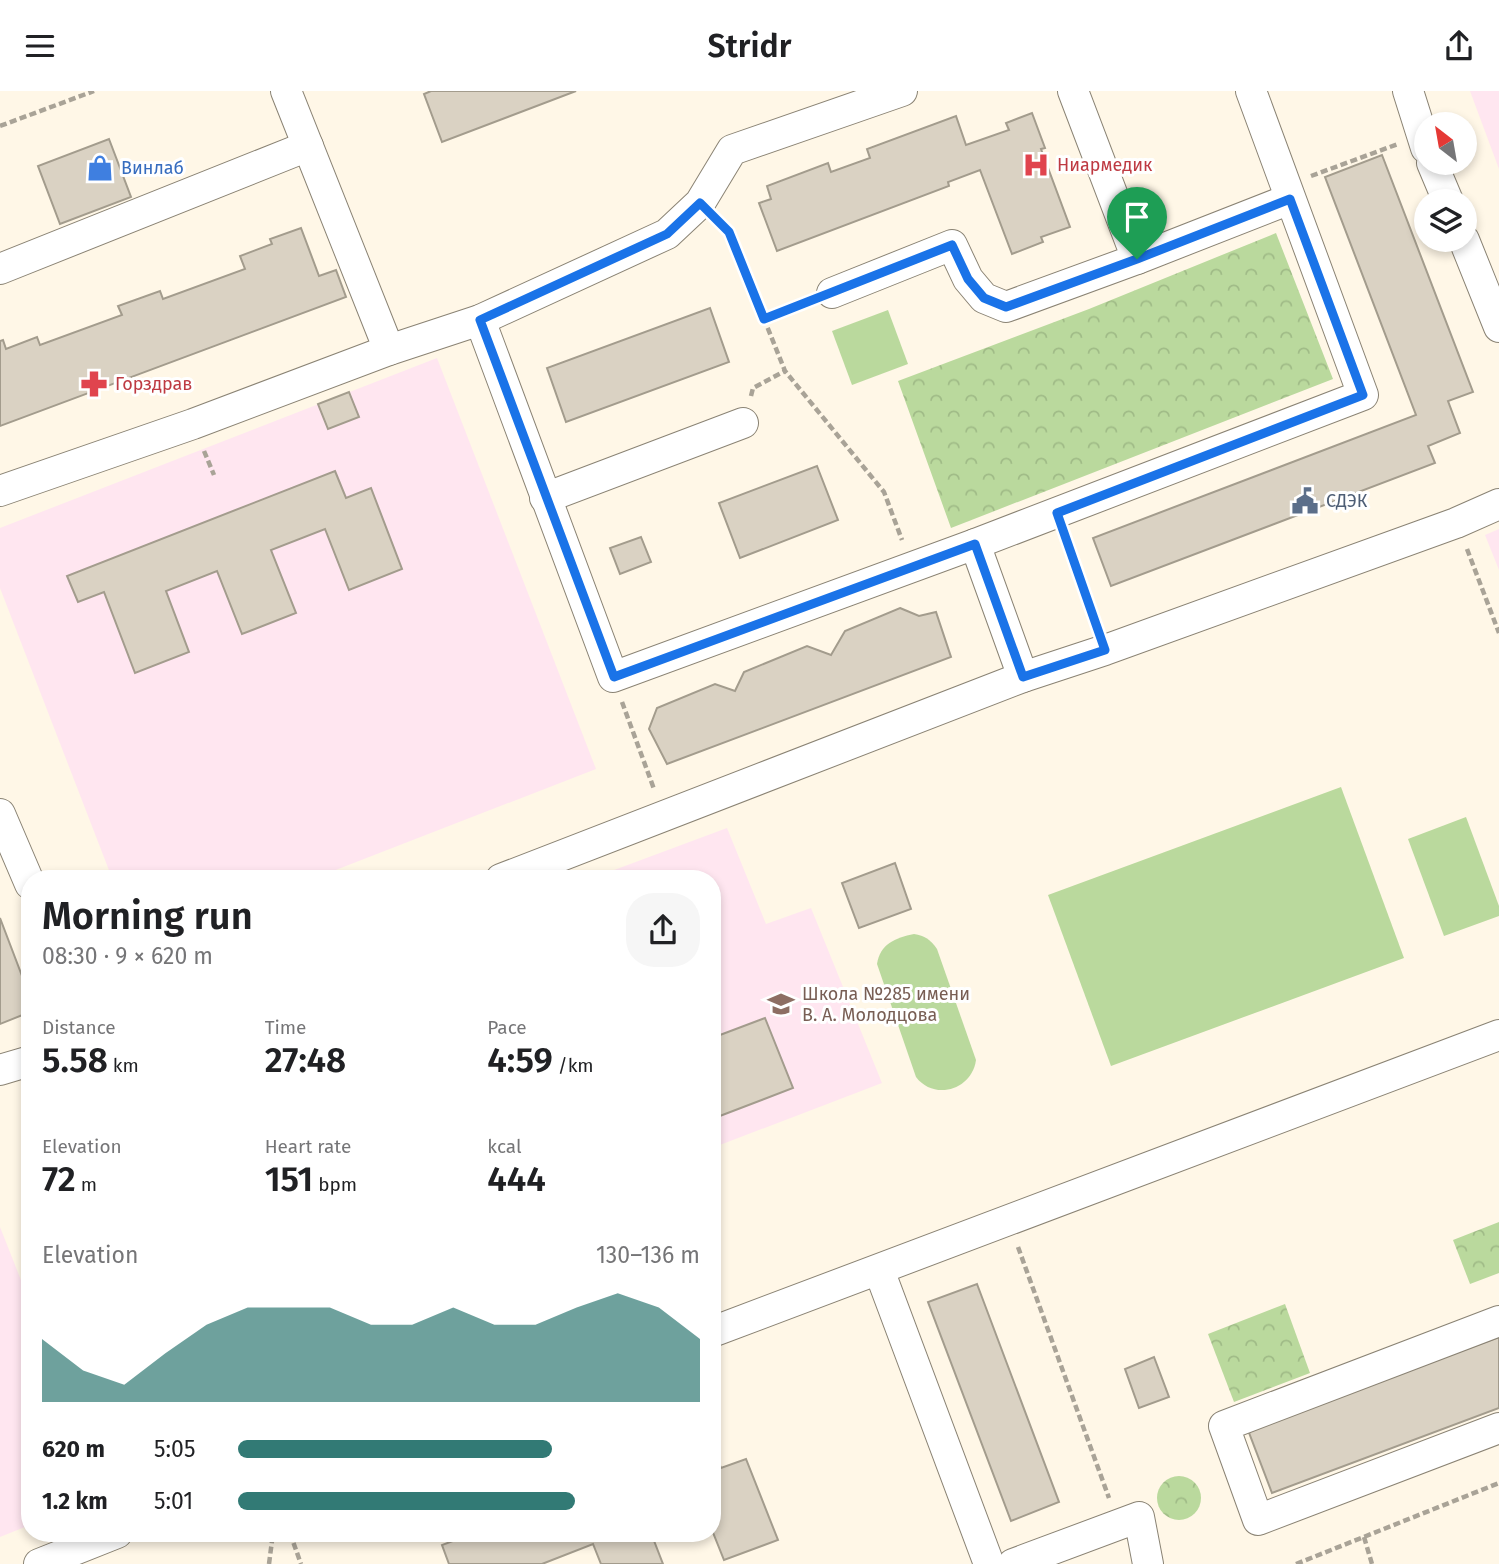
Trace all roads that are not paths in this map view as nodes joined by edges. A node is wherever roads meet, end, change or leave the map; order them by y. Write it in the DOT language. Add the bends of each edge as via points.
graph roads {
  1 [pos="902,91"];
  2 [pos="1073,91"];
  3 [pos="1251,91"];
  4 [pos="1408,91"];
  5 [pos="296,94"];
  6 [pos="1415,112"];
  7 [pos="308,146"];
  8 [pos="1288,192"];
  9 [pos="1469,252"];
  10 [pos="1137,259"];
  11 [pos="0,269"];
  12 [pos="832,293"];
  13 [pos="480,320"];
  14 [pos="1499,327"];
  15 [pos="389,350"];
  16 [pos="743,423"];
  17 [pos="0,491"];
  18 [pos="545,498"];
  19 [pos="1499,505"];
  20 [pos="975,544"];
  21 [pos="1023,677"];
  22 [pos="0,814"];
  23 [pos="24,870"];
  24 [pos="524,870"];
  25 [pos="1499,1035"];
  26 [pos="21,1064"];
  27 [pos="0,1070"];
  28 [pos="878,1270"];
  29 [pos="1499,1321"];
  30 [pos="721,1329"];
  31 [pos="1499,1428"];
  32 [pos="94,1542"];
  33 [pos="39,1564"];
  34 [pos="989,1564"];
  35 [pos="1013,1564"];
  36 [pos="1148,1564"];
  1 -- 13 [label="lane" via="732,150 700,203 667,234"];
  2 -- 10 [label="lane"];
  3 -- 8 [label="lane"];
  4 -- 6 [label="lane"];
  5 -- 7 [label="lane"];
  7 -- 11 [label="lane"];
  7 -- 15 [label="lane"];
  8 -- 10 [label="lane"];
  8 -- 20 [label="lane" via="1363,395"];
  9 -- 14 [label="lane"];
  10 -- 12 [label="lane" via="1006,307 984,298 968,279 952,245"];
  13 -- 15 [label="lane"];
  13 -- 18 [label="lane"];
  15 -- 17 [label="lane"];
  16 -- 18 [label="lane"];
  18 -- 20 [label="lane" via="614,677"];
  19 -- 21 [label="lane"];
  20 -- 21 [label="lane"];
  21 -- 24 [label="lane"];
  22 -- 23 [label="lane"];
  25 -- 28 [label="lane"];
  26 -- 27 [label="lane"];
  28 -- 30 [label="lane"];
  28 -- 34 [label="lane"];
  29 -- 31 [label="lane" via="1224,1426 1258,1520"];
  32 -- 33 [label="lane"];
  35 -- 36 [label="lane" via="1139,1517"];
}
